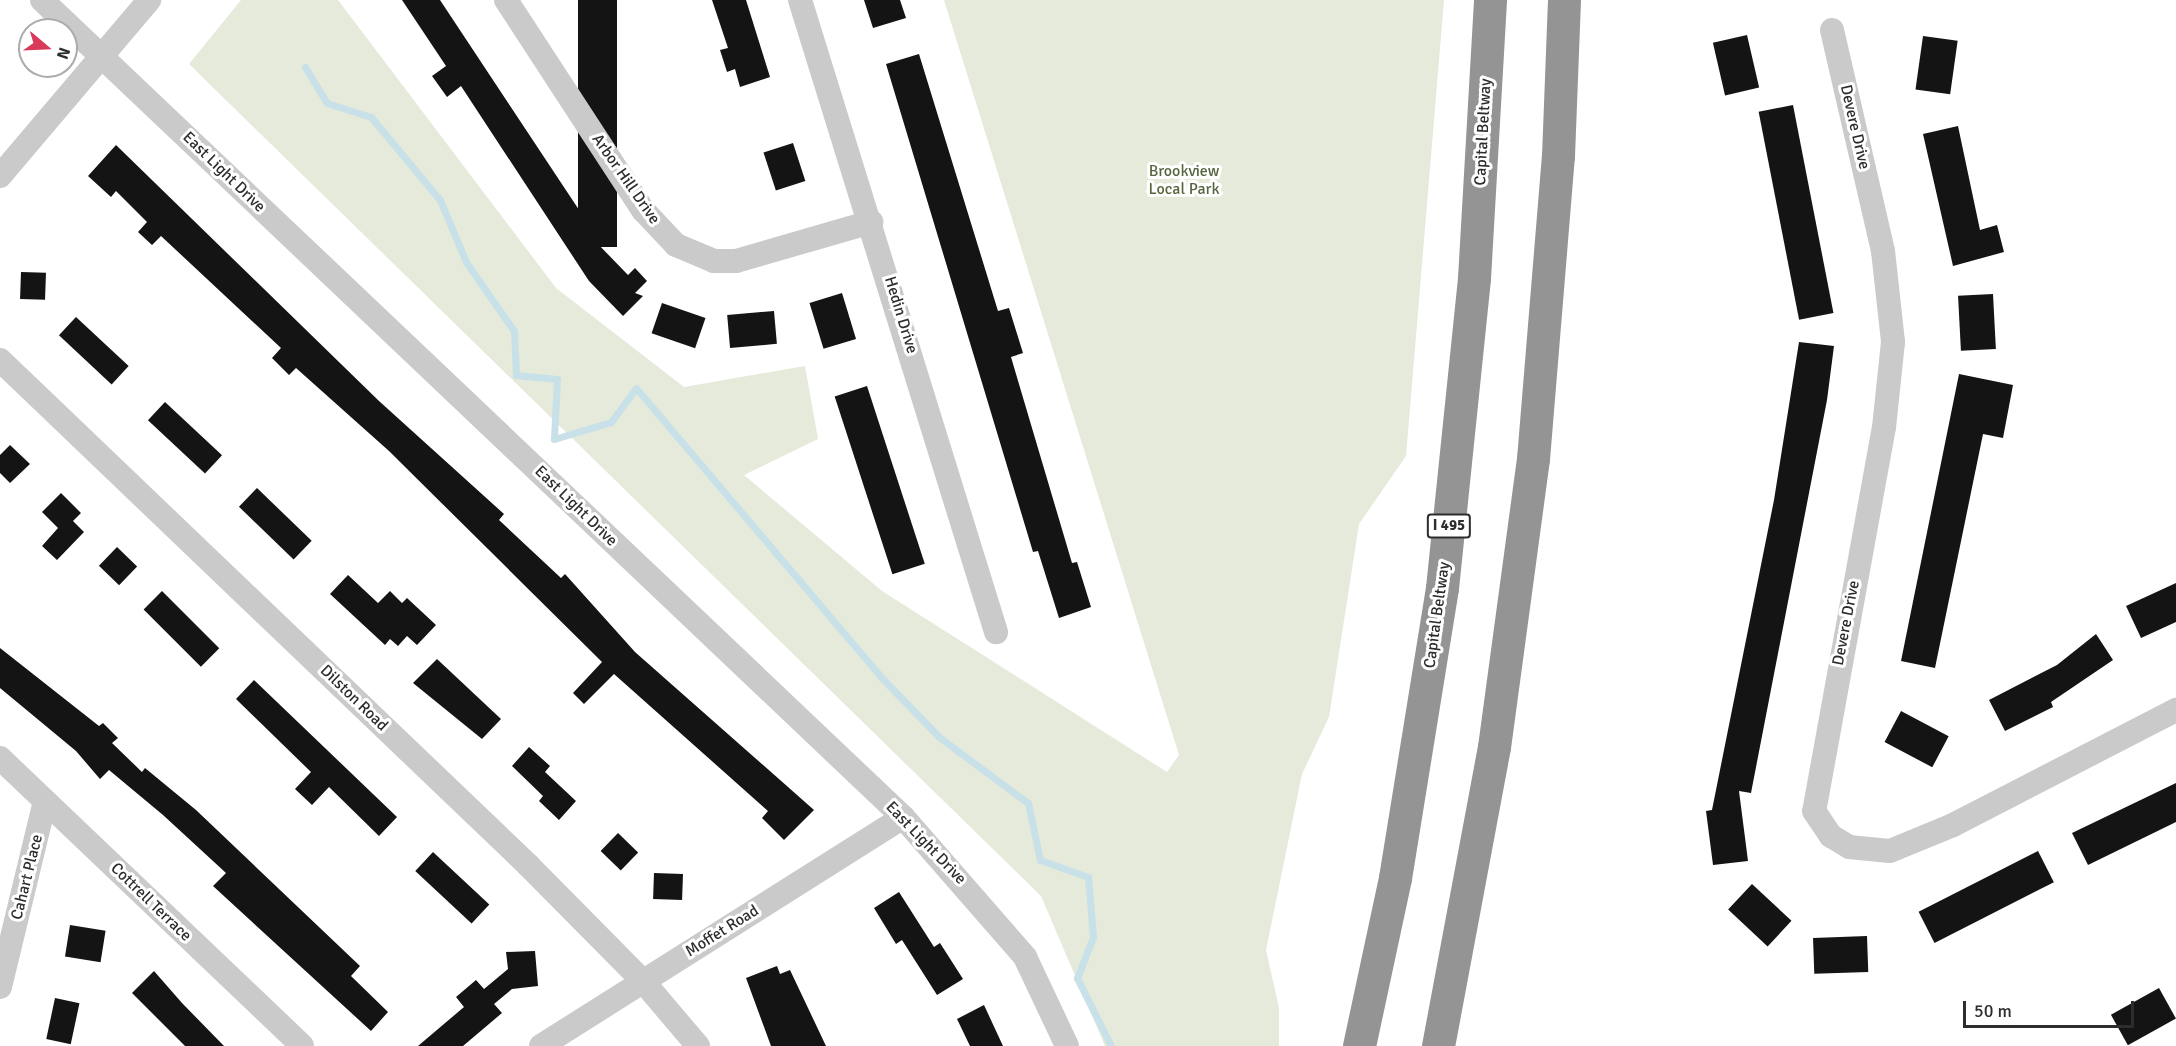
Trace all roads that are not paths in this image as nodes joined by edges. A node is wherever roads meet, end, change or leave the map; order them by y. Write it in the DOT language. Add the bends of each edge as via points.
graph roads {
  1 [pos="42,0"];
  2 [pos="149,0"];
  3 [pos="506,0"];
  4 [pos="800,0"];
  5 [pos="1490,0"];
  6 [pos="1564,0"];
  7 [pos="1832,30"];
  8 [pos="100,54"];
  9 [pos="0,176"];
  10 [pos="872,222"];
  11 [pos="0,360"];
  12 [pos="996,632"];
  13 [pos="2176,710"];
  14 [pos="0,758"];
  15 [pos="45,801"];
  16 [pos="903,817"];
  17 [pos="642,980"];
  18 [pos="0,987"];
  19 [pos="302,1046"];
  20 [pos="541,1046"];
  21 [pos="698,1046"];
  22 [pos="1067,1046"];
  23 [pos="1359,1046"];
  24 [pos="1438,1046"];
  1 -- 8 [label="street, East Light Drive"];
  2 -- 8 [label="street"];
  3 -- 10 [label="street, Arbor Hill Drive" via="643,210 675,245 714,261 736,261"];
  4 -- 10 [label="street, Hedin Drive"];
  5 -- 23 [label="highway, Capital Beltway / I 495" via="1474,278 1442,588 1395,878"];
  6 -- 24 [label="highway" via="1549,281 1530,482 1490,769"];
  7 -- 13 [label="street, Devere Drive" via="1883,250 1893,342 1884,428 1814,811 1831,836 1849,847 1890,851 1953,825"];
  8 -- 9 [label="street"];
  8 -- 16 [label="street, East Light Drive"];
  10 -- 12 [label="street, Hedin Drive"];
  11 -- 17 [label="street, Dilston Road"];
  14 -- 15 [label="street, Cottrell Terrace"];
  15 -- 18 [label="street, Cahart Place"];
  15 -- 19 [label="street, Cottrell Terrace"];
  16 -- 17 [label="street, Moffet Road"];
  16 -- 22 [label="street, East Light Drive" via="991,912 1025,957"];
  17 -- 20 [label="street, Moffet Road"];
  17 -- 21 [label="street, Dilston Road"];
}
